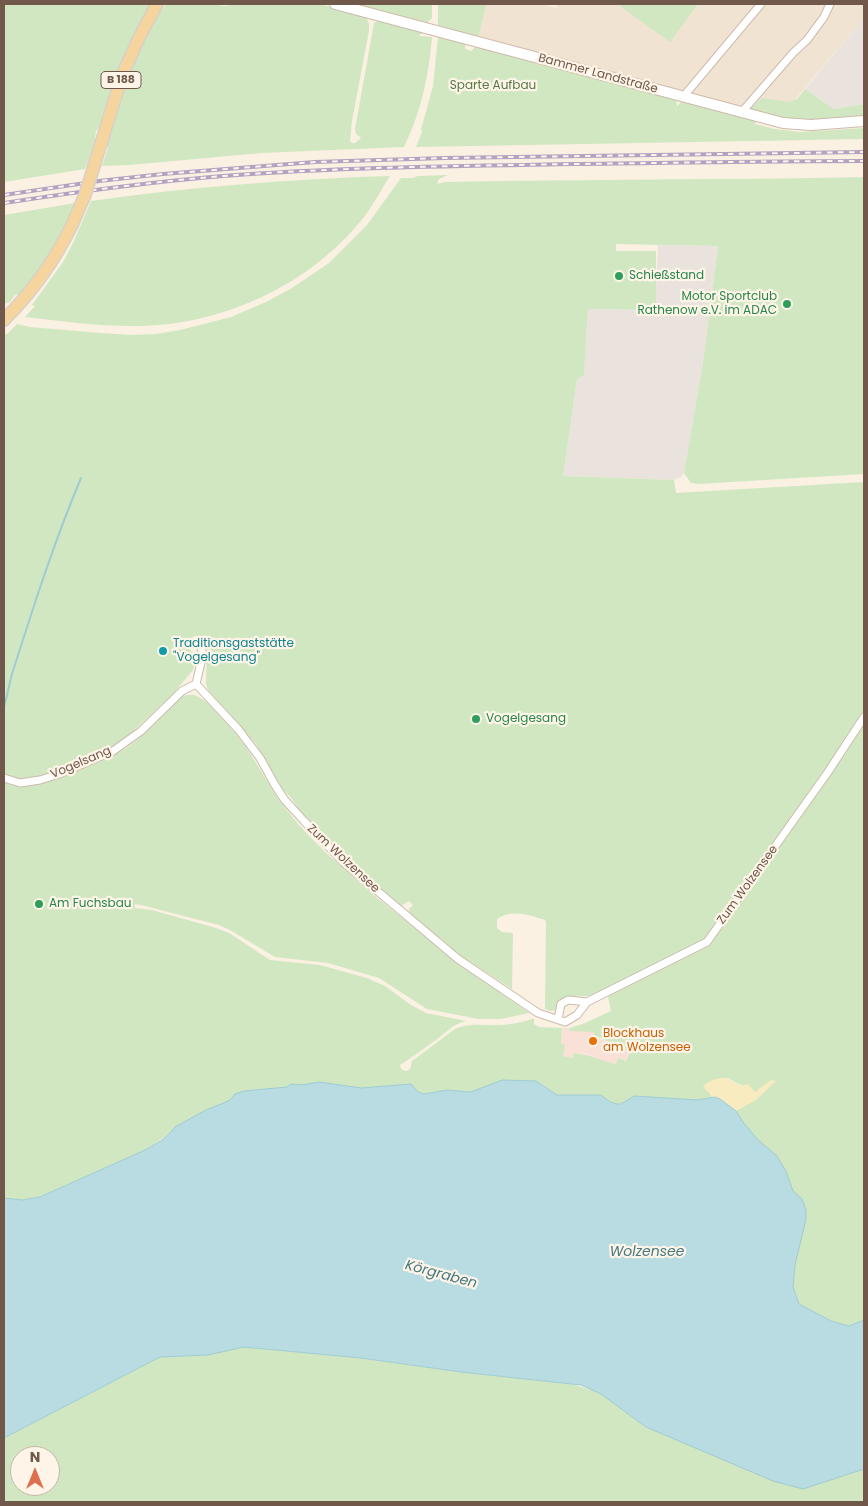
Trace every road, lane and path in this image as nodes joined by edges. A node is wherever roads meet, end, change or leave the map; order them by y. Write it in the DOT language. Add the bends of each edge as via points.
graph roads {
  1 [pos="157,4"];
  2 [pos="335,4"];
  3 [pos="761,4"];
  4 [pos="830,4"];
  5 [pos="683,97"];
  6 [pos="741,113"];
  7 [pos="864,121"];
  8 [pos="4,320"];
  9 [pos="200,645"];
  10 [pos="196,684"];
  11 [pos="864,717"];
  12 [pos="4,778"];
  13 [pos="587,1002"];
  14 [pos="558,1020"];
  1 -- 8 [label="main road, B 188, bridge" via="123,73 85,195 72,225 46,271"];
  2 -- 5 [label="main road, Bammer Landstraße"];
  3 -- 5 [label="street"];
  4 -- 6 [label="street" via="807,40"];
  5 -- 6 [label="main road, Bammer Landstraße"];
  6 -- 7 [label="main road, Bammer Landstraße" via="798,125"];
  9 -- 10 [label="street" via="203,654"];
  10 -- 12 [label="street, Vogelsang" via="182,691 141,731 113,751 40,780 20,783"];
  10 -- 14 [label="street, Zum Wolzensee" via="249,743 284,799 343,862 458,959 538,1013"];
  11 -- 13 [label="street, Zum Wolzensee" via="707,942"];
  13 -- 14 [label="street, Zum Wolzensee" via="577,1015 565,1022"];
  13 -- 14 [label="street, Zum Wolzensee" via="568,1000 561,1004"];
}
